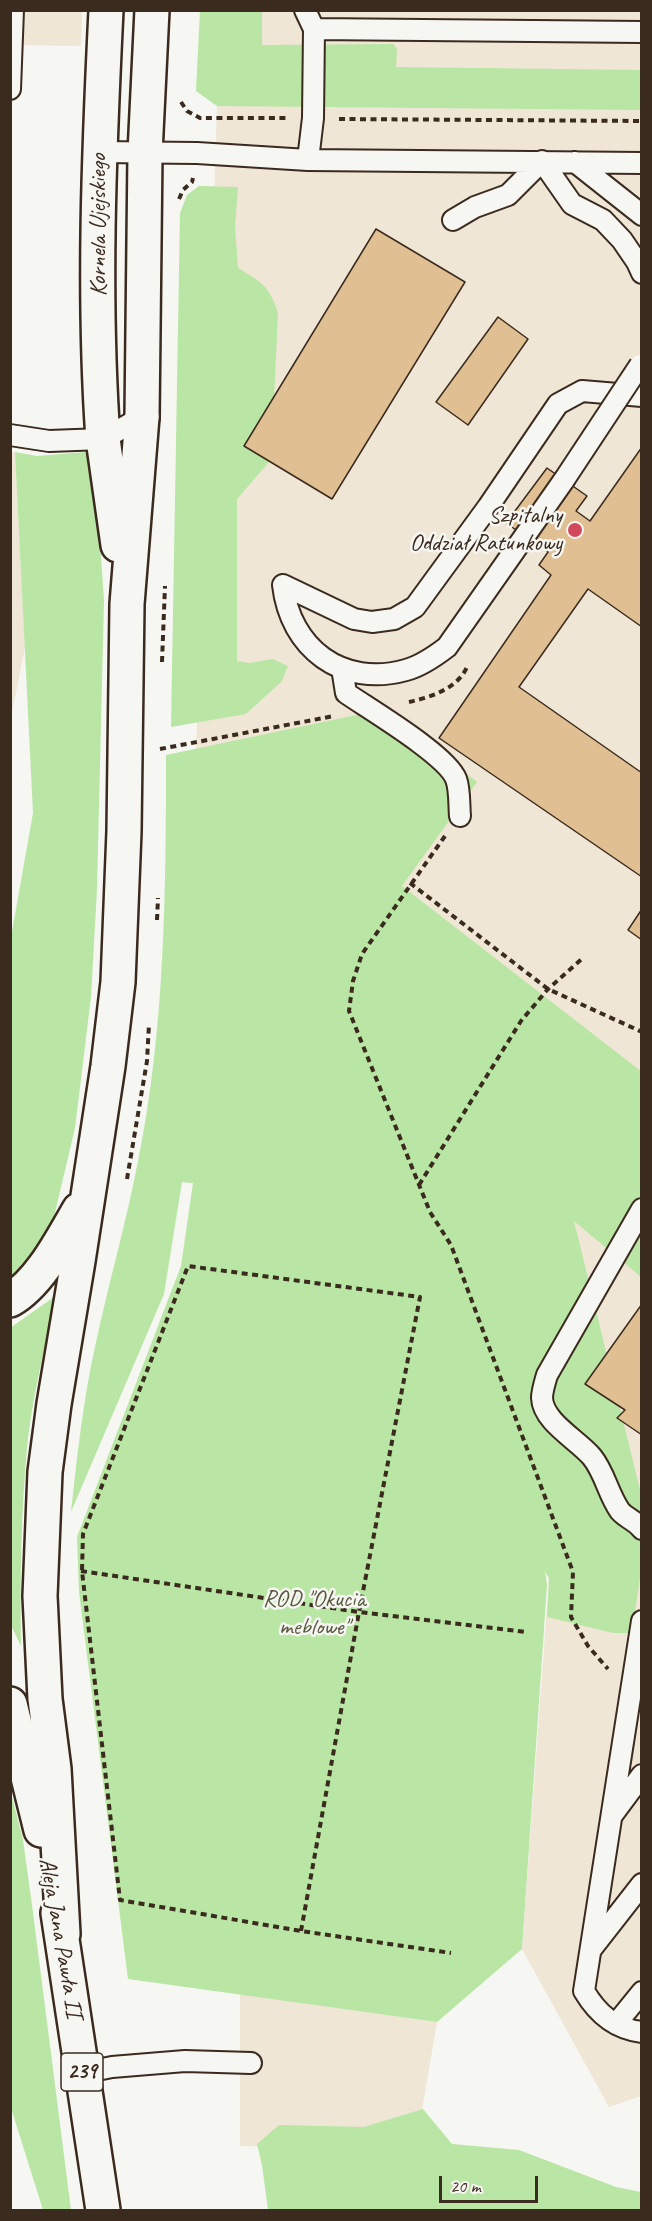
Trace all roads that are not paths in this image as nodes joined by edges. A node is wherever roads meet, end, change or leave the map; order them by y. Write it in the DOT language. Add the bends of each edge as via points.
graph roads {
  1 [pos="13,10"];
  2 [pos="106,10"];
  3 [pos="152,10"];
  4 [pos="305,10"];
  5 [pos="314,29"];
  6 [pos="642,32"];
  7 [pos="10,89"];
  8 [pos="99,152"];
  9 [pos="145,153"];
  10 [pos="308,160"];
  11 [pos="542,161"];
  12 [pos="575,162"];
  13 [pos="642,163"];
  14 [pos="642,215"];
  15 [pos="453,220"];
  16 [pos="642,273"];
  17 [pos="641,362"];
  18 [pos="642,396"];
  19 [pos="142,417"];
  20 [pos="10,435"];
  21 [pos="103,439"];
  22 [pos="127,604"];
  23 [pos="342,668"];
  24 [pos="460,816"];
  25 [pos="89,1193"];
  26 [pos="642,1209"];
  27 [pos="10,1300"];
  28 [pos="642,1528"];
  29 [pos="642,1621"];
  30 [pos="10,1704"];
  31 [pos="642,1775"];
  32 [pos="610,1818"];
  33 [pos="642,1884"];
  34 [pos="63,1934"];
  35 [pos="590,1951"];
  36 [pos="642,1992"];
  37 [pos="616,2024"];
  38 [pos="642,2032"];
  39 [pos="251,2063"];
  40 [pos="82,2073"];
  41 [pos="103,2211"];
  1 -- 7 [label="lane"];
  2 -- 8 [label="main road, Kornela Ujejskiego"];
  3 -- 9 [label="main road, Kornela Ujejskiego"];
  4 -- 5 [label="lane"];
  5 -- 6 [label="lane"];
  5 -- 10 [label="lane" via="313,118"];
  8 -- 9 [label="lane"];
  8 -- 21 [label="main road, Kornela Ujejskiego" via="98,361"];
  9 -- 10 [label="lane"];
  9 -- 19 [label="main road, Kornela Ujejskiego"];
  10 -- 11 [label="lane"];
  11 -- 12 [label="lane"];
  11 -- 15 [label="lane" via="508,195"];
  11 -- 16 [label="lane" via="572,204 603,220 622,240"];
  12 -- 13 [label="lane"];
  12 -- 14 [label="lane"];
  17 -- 23 [label="lane, bridge" via="447,647 406,670 379,674"];
  18 -- 23 [label="lane" via="582,391 558,404 415,607 394,620 354,619 283,585 299,635 309,647"];
  19 -- 21 [label="lane"];
  19 -- 22 [label="main road, Kornela Ujejskiego"];
  20 -- 21 [label="lane" via="49,441"];
  21 -- 22 [label="main road, Kornela Ujejskiego"];
  22 -- 25 [label="main road" via="118,982"];
  23 -- 24 [label="lane" via="346,693 417,741 456,779"];
  25 -- 27 [label="main road" via="38,1274"];
  25 -- 34 [label="main road" via="45,1472 40,1596"];
  26 -- 28 [label="lane" via="547,1375 542,1399 552,1420 591,1455 622,1513"];
  29 -- 32 [label="lane"];
  30 -- 34 [label="main road, Aleja Jana Pawła II / 239" via="37,1806"];
  31 -- 32 [label="lane"];
  32 -- 35 [label="lane"];
  33 -- 35 [label="lane"];
  34 -- 40 [label="main road, Aleja Jana Pawła II / 239"];
  35 -- 37 [label="lane" via="584,1990 596,2010"];
  36 -- 37 [label="lane"];
  37 -- 38 [label="lane"];
  39 -- 40 [label="lane" via="185,2061"];
  40 -- 41 [label="main road, Aleja Jana Pawła II / 239"];
}
